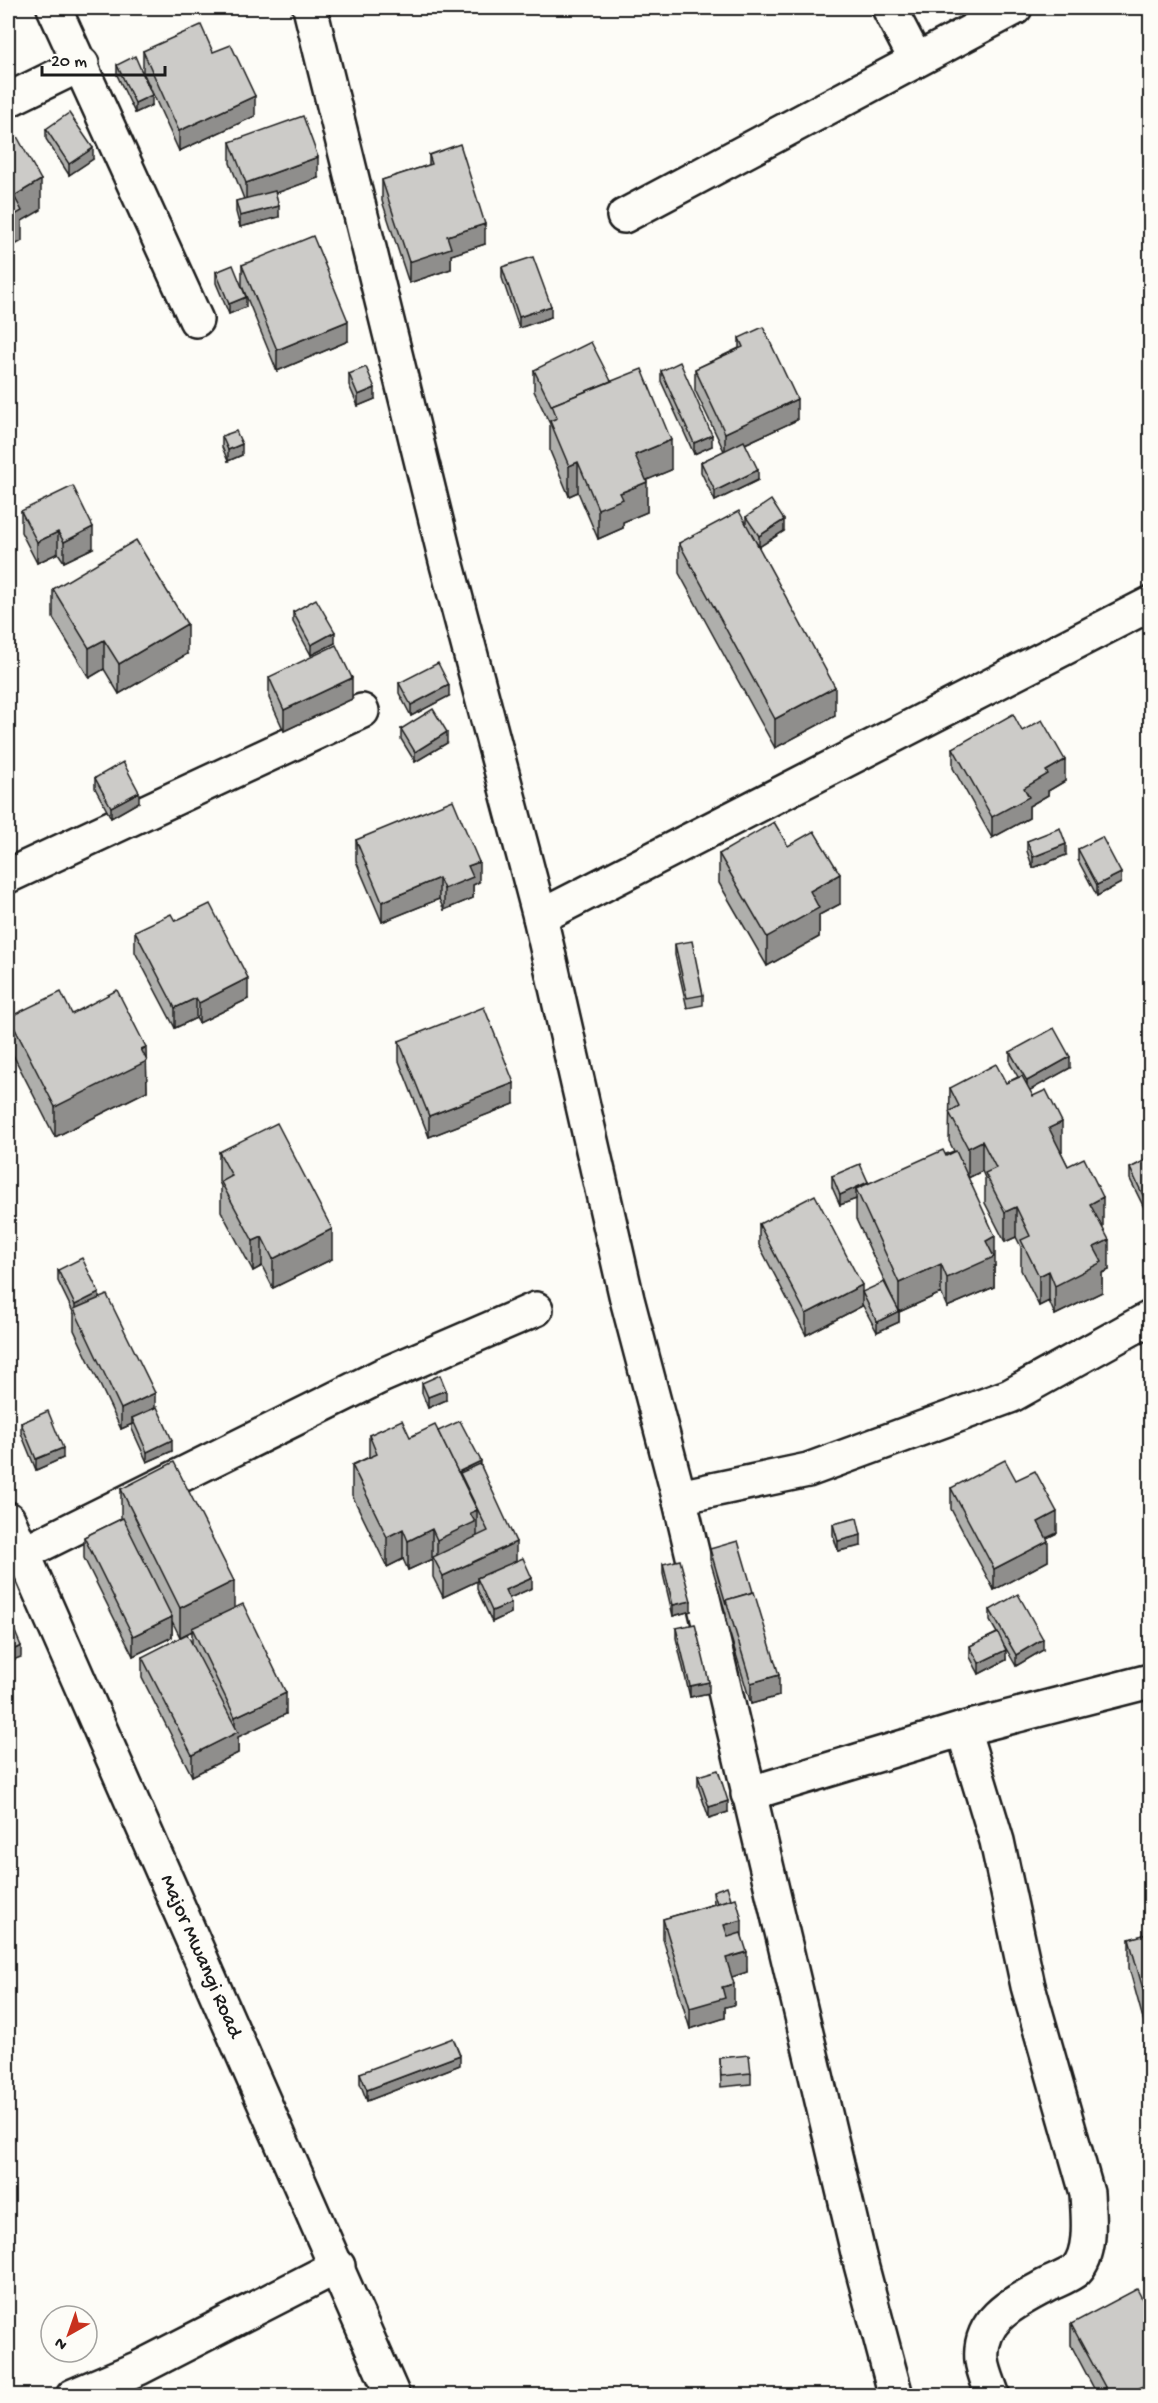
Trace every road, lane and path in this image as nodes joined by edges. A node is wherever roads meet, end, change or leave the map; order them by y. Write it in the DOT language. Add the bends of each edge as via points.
graph roads {
  1 [pos="54,8"];
  2 [pos="310,8"];
  3 [pos="890,8"];
  4 [pos="1015,8"];
  5 [pos="916,60"];
  6 [pos="82,64"];
  7 [pos="8,100"];
  8 [pos="624,216"];
  9 [pos="196,320"];
  10 [pos="1150,604"];
  11 [pos="362,711"];
  12 [pos="8,876"];
  13 [pos="540,917"];
  14 [pos="536,1309"];
  15 [pos="1150,1318"];
  16 [pos="679,1497"];
  17 [pos="8,1519"];
  18 [pos="22,1554"];
  19 [pos="1150,1681"];
  20 [pos="963,1729"];
  21 [pos="748,1794"];
  22 [pos="338,2266"];
  23 [pos="73,2396"];
  24 [pos="393,2396"];
  25 [pos="897,2396"];
  26 [pos="993,2396"];
  1 -- 6 [label="street"];
  2 -- 13 [label="street" via="446,561"];
  3 -- 5 [label="street"];
  4 -- 5 [label="street"];
  5 -- 8 [label="street"];
  6 -- 7 [label="street"];
  6 -- 9 [label="street"];
  10 -- 13 [label="street"];
  11 -- 12 [label="street"];
  13 -- 16 [label="street" via="627,1299"];
  14 -- 18 [label="street" via="382,1375"];
  15 -- 16 [label="street" via="1010,1396 808,1470"];
  16 -- 21 [label="street"];
  17 -- 18 [label="street, Major Mwangi Road"];
  18 -- 22 [label="street, Major Mwangi Road"];
  19 -- 20 [label="street"];
  20 -- 21 [label="street"];
  20 -- 26 [label="street" via="997,1841 1028,1986 1087,2193 1089,2220 1085,2253 1076,2270 1011,2306 984,2332 982,2360"];
  21 -- 25 [label="street" via="859,2257"];
  22 -- 23 [label="street" via="139,2368"];
  22 -- 24 [label="street, Major Mwangi Road"];
}
